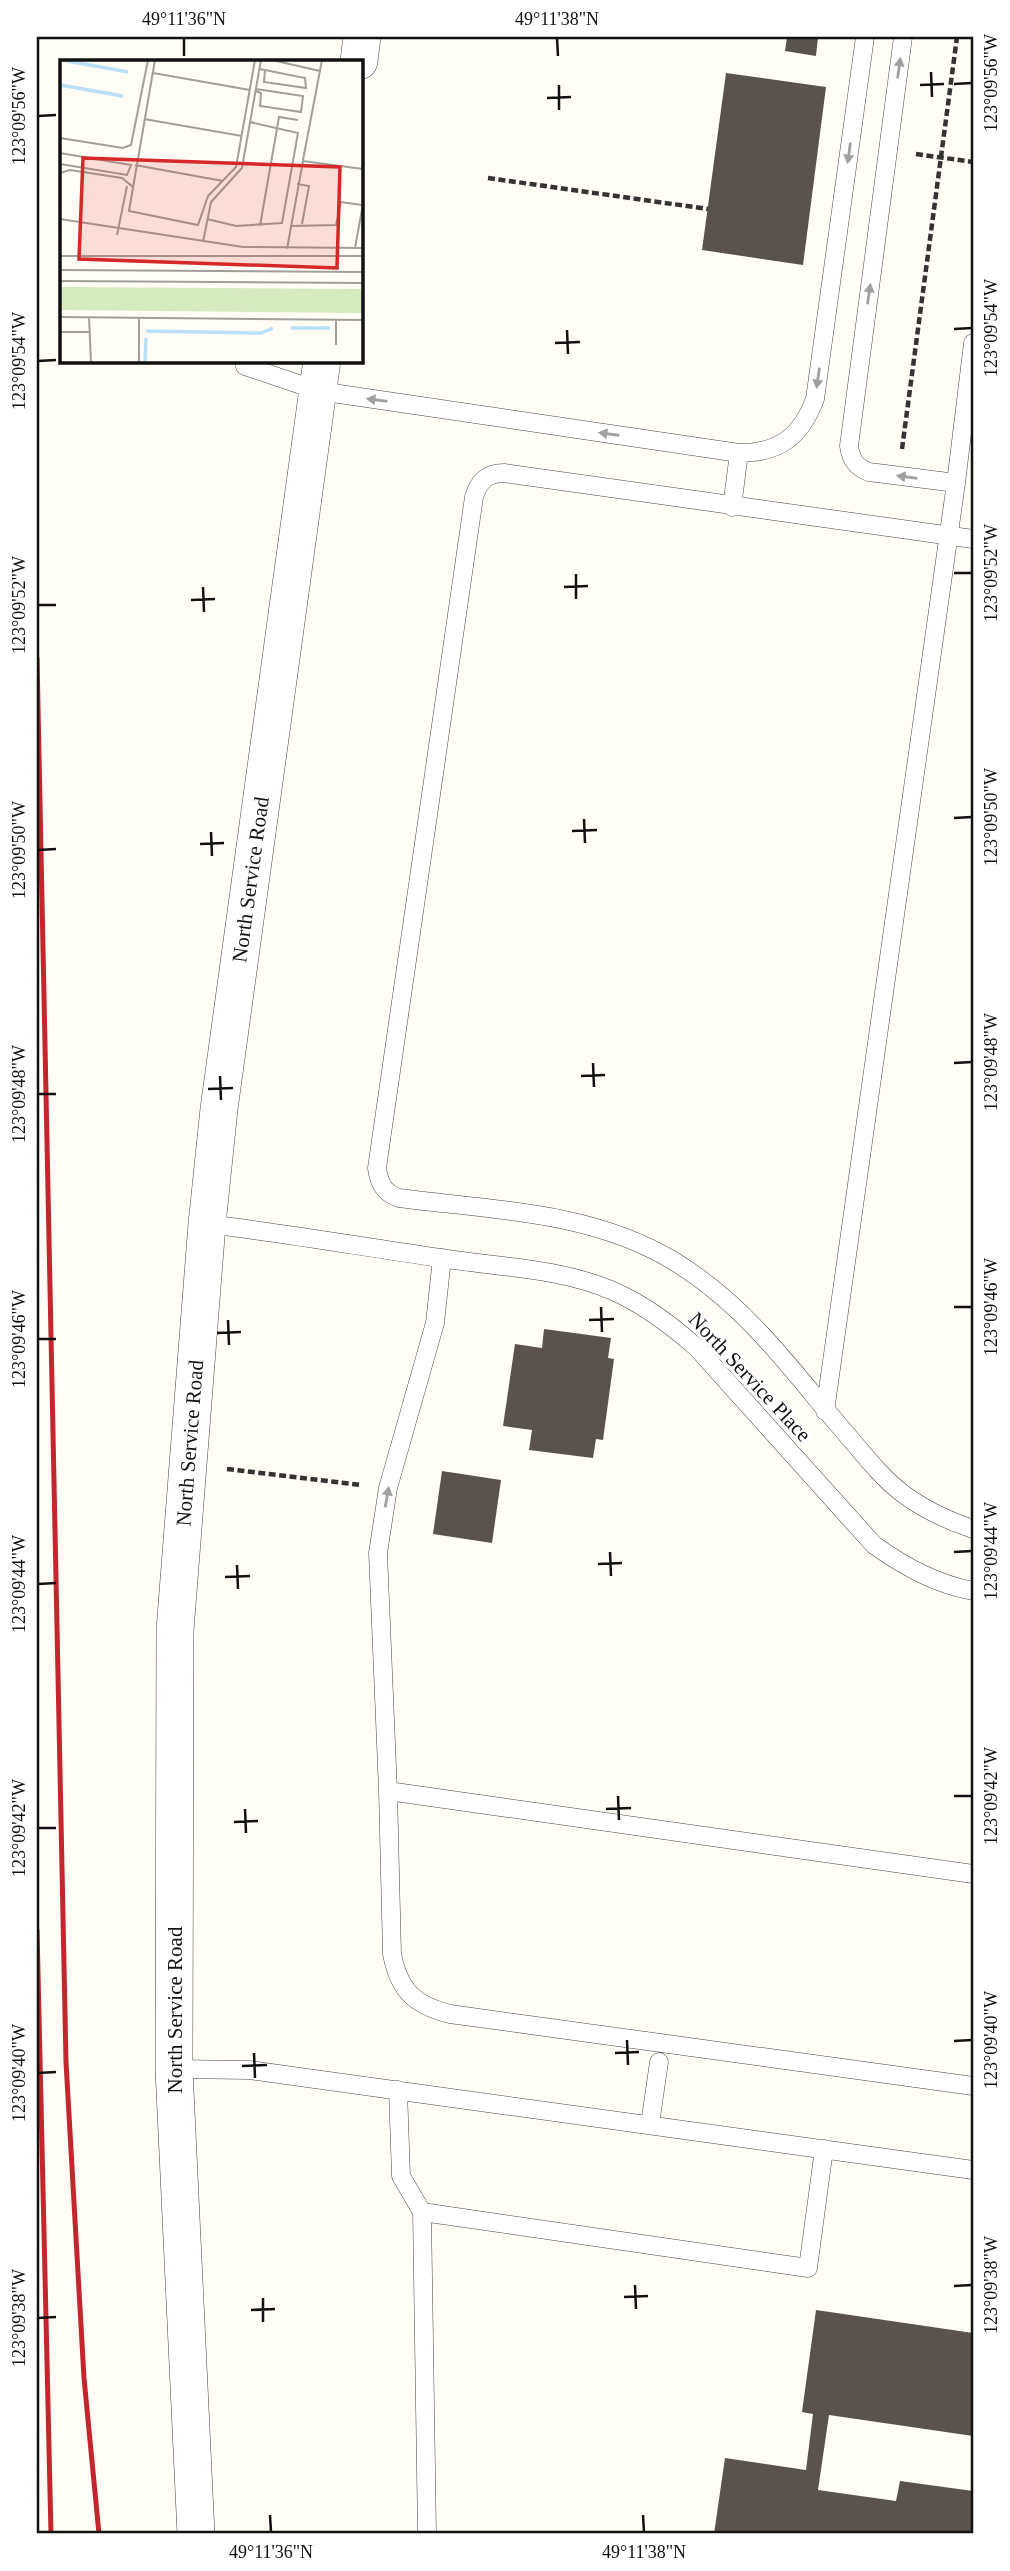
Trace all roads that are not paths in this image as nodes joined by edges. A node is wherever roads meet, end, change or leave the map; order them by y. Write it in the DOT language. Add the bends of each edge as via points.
graph roads {
  1 [pos="362,37"];
  2 [pos="865,37"];
  3 [pos="903,37"];
  4 [pos="359,60"];
  5 [pos="973,343"];
  6 [pos="245,366"];
  7 [pos="321,376"];
  8 [pos="739,453"];
  9 [pos="956,483"];
  10 [pos="732,507"];
  11 [pos="948,536"];
  12 [pos="973,539"];
  13 [pos="207,1224"];
  14 [pos="442,1258"];
  15 [pos="825,1411"];
  16 [pos="973,1528"];
  17 [pos="973,1591"];
  18 [pos="388,1791"];
  19 [pos="973,1874"];
  20 [pos="659,2062"];
  21 [pos="174,2069"];
  22 [pos="973,2086"];
  23 [pos="398,2090"];
  24 [pos="650,2124"];
  25 [pos="824,2149"];
  26 [pos="973,2170"];
  27 [pos="422,2212"];
  28 [pos="197,2534"];
  29 [pos="427,2534"];
  1 -- 4 [label="street"];
  2 -- 8 [label="lane, one-way" via="815,399 793,437 767,450"];
  9 -- 3 [label="lane, one-way" via="869,472 853,461 849,446"];
  5 -- 9 [label="lane"];
  6 -- 7 [label="lane"];
  8 -- 7 [label="lane, one-way"];
  7 -- 13 [label="street, North Service Road"];
  8 -- 10 [label="lane"];
  9 -- 11 [label="lane"];
  10 -- 11 [label="lane"];
  10 -- 15 [label="lane" via="504,473 488,475 477,488 377,1168 386,1190 399,1198 598,1227 672,1260 736,1308"];
  11 -- 12 [label="lane"];
  11 -- 15 [label="lane"];
  13 -- 14 [label="lane, North Service Place"];
  13 -- 21 [label="street, North Service Road" via="175,1630"];
  14 -- 17 [label="lane, North Service Place" via="585,1282 659,1317 697,1348 874,1545 935,1580"];
  18 -- 14 [label="lane, one-way" via="378,1553 388,1488 435,1323"];
  15 -- 16 [label="lane" via="903,1493"];
  18 -- 19 [label="lane"];
  18 -- 22 [label="lane" via="392,1954 405,1990 430,2009"];
  20 -- 24 [label="lane"];
  21 -- 23 [label="lane" via="249,2070"];
  21 -- 28 [label="street, North Service Road"];
  23 -- 24 [label="lane"];
  23 -- 27 [label="lane" via="401,2176"];
  24 -- 25 [label="lane"];
  25 -- 26 [label="lane"];
  25 -- 27 [label="lane" via="807,2268"];
  27 -- 29 [label="lane"];
}
